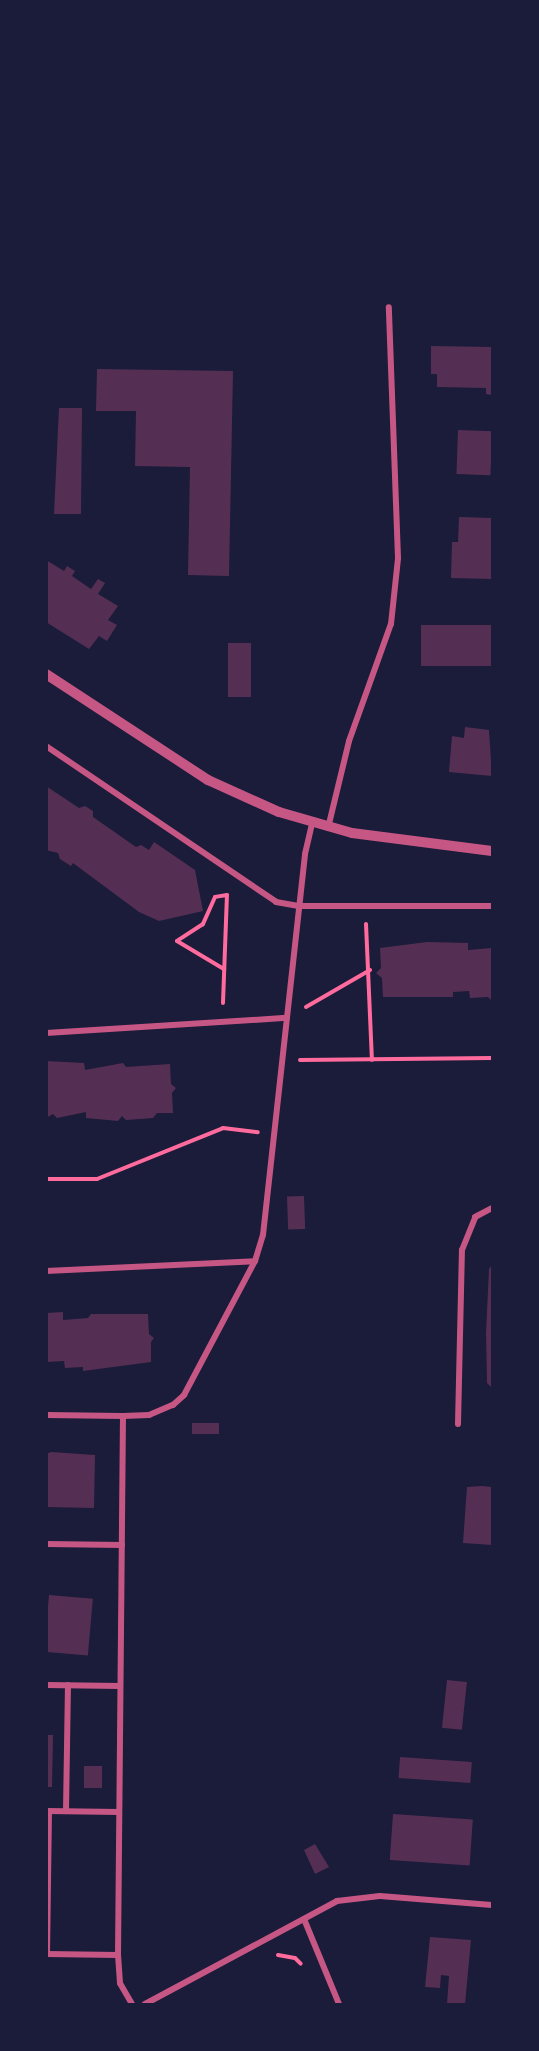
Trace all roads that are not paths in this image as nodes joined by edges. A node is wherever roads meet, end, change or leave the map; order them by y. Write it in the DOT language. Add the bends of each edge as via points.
graph roads {
  1 [pos="389,307"];
  2 [pos="46,674"];
  3 [pos="46,746"];
  4 [pos="312,823"];
  5 [pos="328,828"];
  6 [pos="492,851"];
  7 [pos="299,906"];
  8 [pos="492,906"];
  9 [pos="287,1018"];
  10 [pos="46,1033"];
  11 [pos="492,1208"];
  12 [pos="255,1261"];
  13 [pos="46,1271"];
  14 [pos="46,1415"];
  15 [pos="123,1416"];
  16 [pos="458,1424"];
  17 [pos="46,1544"];
  18 [pos="122,1545"];
  19 [pos="46,1685"];
  20 [pos="68,1685"];
  21 [pos="120,1686"];
  22 [pos="48,1810"];
  23 [pos="66,1811"];
  24 [pos="119,1812"];
  25 [pos="492,1905"];
  26 [pos="304,1920"];
  27 [pos="47,1954"];
  28 [pos="118,1955"];
  29 [pos="132,2004"];
  30 [pos="144,2004"];
  31 [pos="339,2004"];
  1 -- 5 [label="street" via="398,558 391,624 349,741"];
  2 -- 4 [label="street" via="208,780"];
  3 -- 7 [label="street" via="266,897"];
  4 -- 5 [label="street"];
  4 -- 7 [label="street"];
  5 -- 6 [label="street"];
  7 -- 8 [label="street"];
  7 -- 9 [label="street"];
  9 -- 10 [label="street"];
  9 -- 12 [label="street" via="263,1235"];
  11 -- 16 [label="street" via="476,1217 462,1250"];
  12 -- 13 [label="street"];
  12 -- 15 [label="street" via="184,1395 173,1405 149,1415"];
  14 -- 15 [label="street"];
  15 -- 18 [label="street"];
  17 -- 18 [label="street"];
  18 -- 21 [label="street"];
  19 -- 20 [label="street"];
  20 -- 21 [label="street"];
  20 -- 23 [label="street"];
  21 -- 24 [label="street"];
  22 -- 23 [label="street"];
  22 -- 27 [label="street"];
  23 -- 24 [label="street"];
  24 -- 28 [label="street"];
  25 -- 26 [label="street" via="359,1897 334,1902"];
  26 -- 30 [label="street"];
  26 -- 31 [label="street"];
  27 -- 28 [label="street"];
  28 -- 29 [label="street" via="120,1983"];
}
